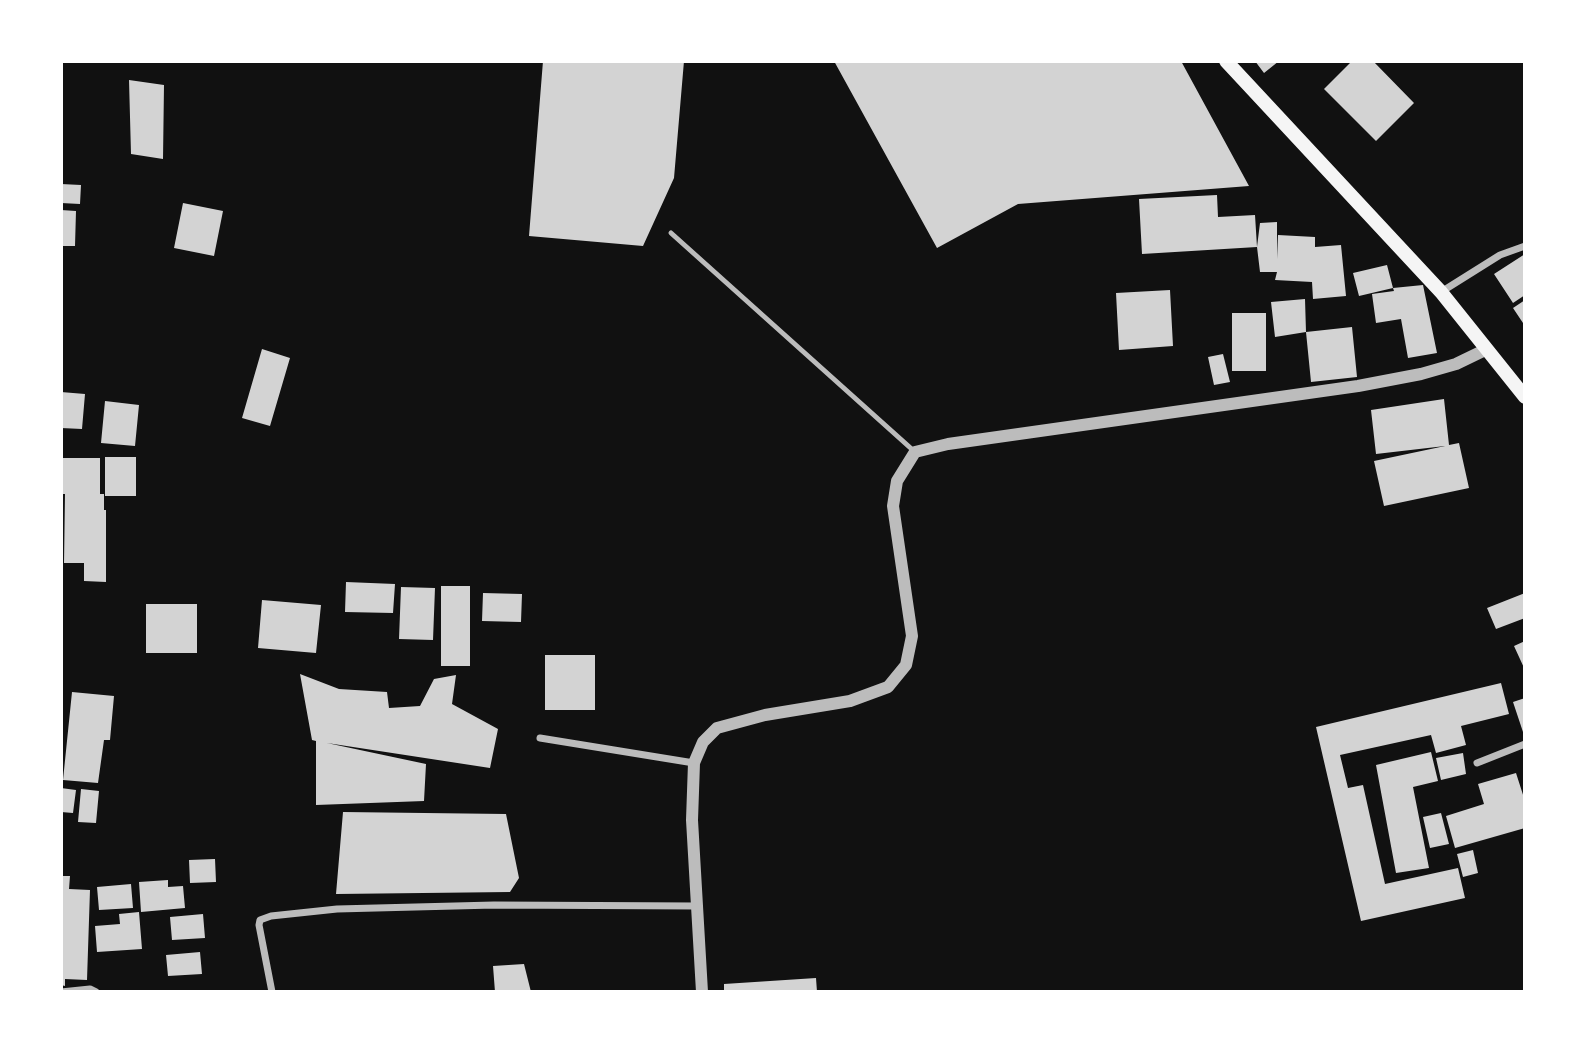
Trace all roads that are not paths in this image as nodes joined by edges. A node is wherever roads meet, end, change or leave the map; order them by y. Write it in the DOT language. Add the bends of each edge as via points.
graph roads {
  1 [pos="1226,61"];
  2 [pos="671,233"];
  3 [pos="1525,246"];
  4 [pos="1441,292"];
  5 [pos="1487,349"];
  6 [pos="1525,397"];
  7 [pos="915,452"];
  8 [pos="540,738"];
  9 [pos="1525,744"];
  10 [pos="694,762"];
  11 [pos="1477,763"];
  12 [pos="697,906"];
  13 [pos="61,992"];
  14 [pos="96,992"];
  15 [pos="271,992"];
  16 [pos="702,992"];
  1 -- 4 [label="main road"];
  2 -- 7 [label="lane"];
  3 -- 4 [label="street" via="1500,255"];
  4 -- 5 [label="main road"];
  5 -- 6 [label="main road"];
  5 -- 7 [label="street" via="1456,364 1358,386"];
  7 -- 10 [label="street" via="897,481 893,506 912,636 906,665 888,687 850,701 717,728 703,742"];
  8 -- 10 [label="street"];
  9 -- 11 [label="street"];
  10 -- 12 [label="street"];
  12 -- 15 [label="street" via="494,905 337,909 271,916 259,925"];
  12 -- 16 [label="street"];
  13 -- 14 [label="street"];
}
